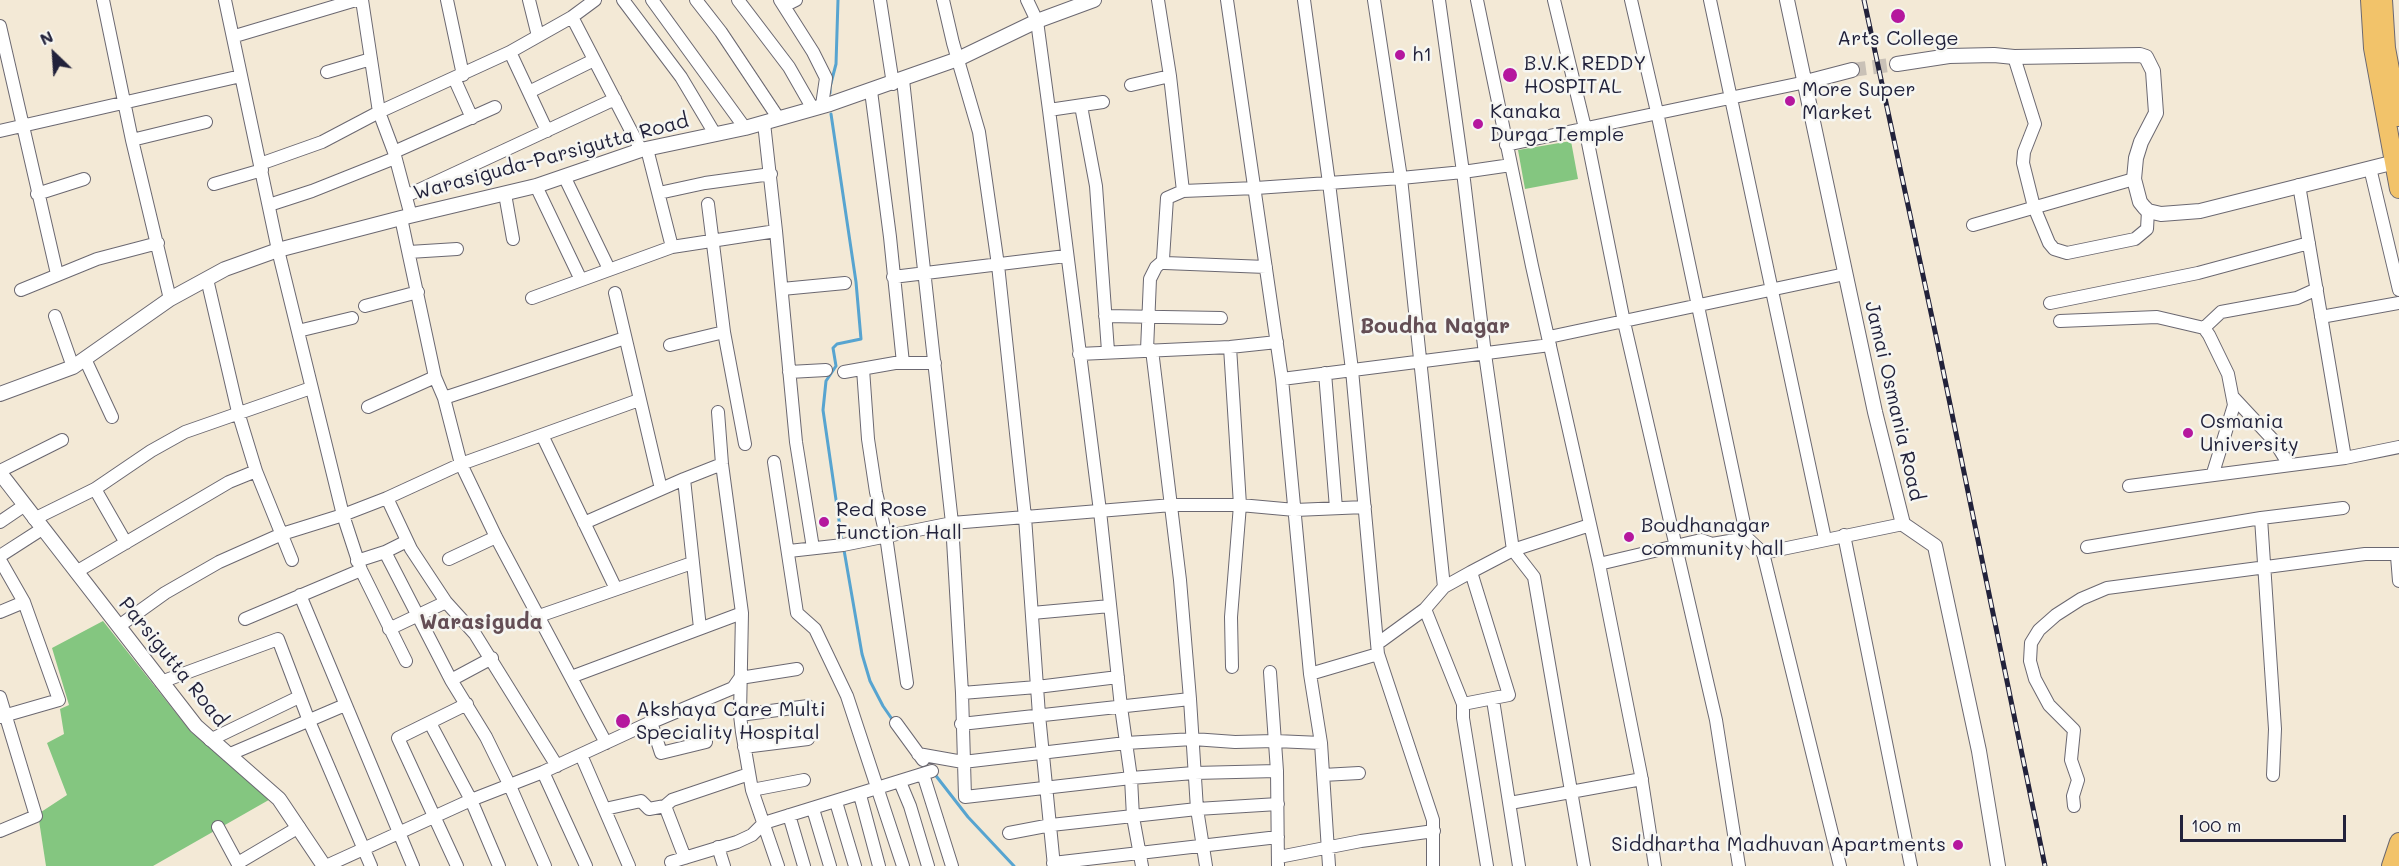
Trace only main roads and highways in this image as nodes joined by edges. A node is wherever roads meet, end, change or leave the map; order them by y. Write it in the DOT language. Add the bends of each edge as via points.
graph roads {
  1 [pos="2370,0"];
  2 [pos="2383,0"];
  3 [pos="2399,117"];
  4 [pos="2396,162"];
  5 [pos="2399,189"];
  6 [pos="2399,842"];
  7 [pos="2391,866"];
  1 -- 4 [label="main road" via="2373,48"];
  2 -- 3 [label="main road" via="2386,48"];
  4 -- 5 [label="main road"];
  6 -- 7 [label="main road"];
}
